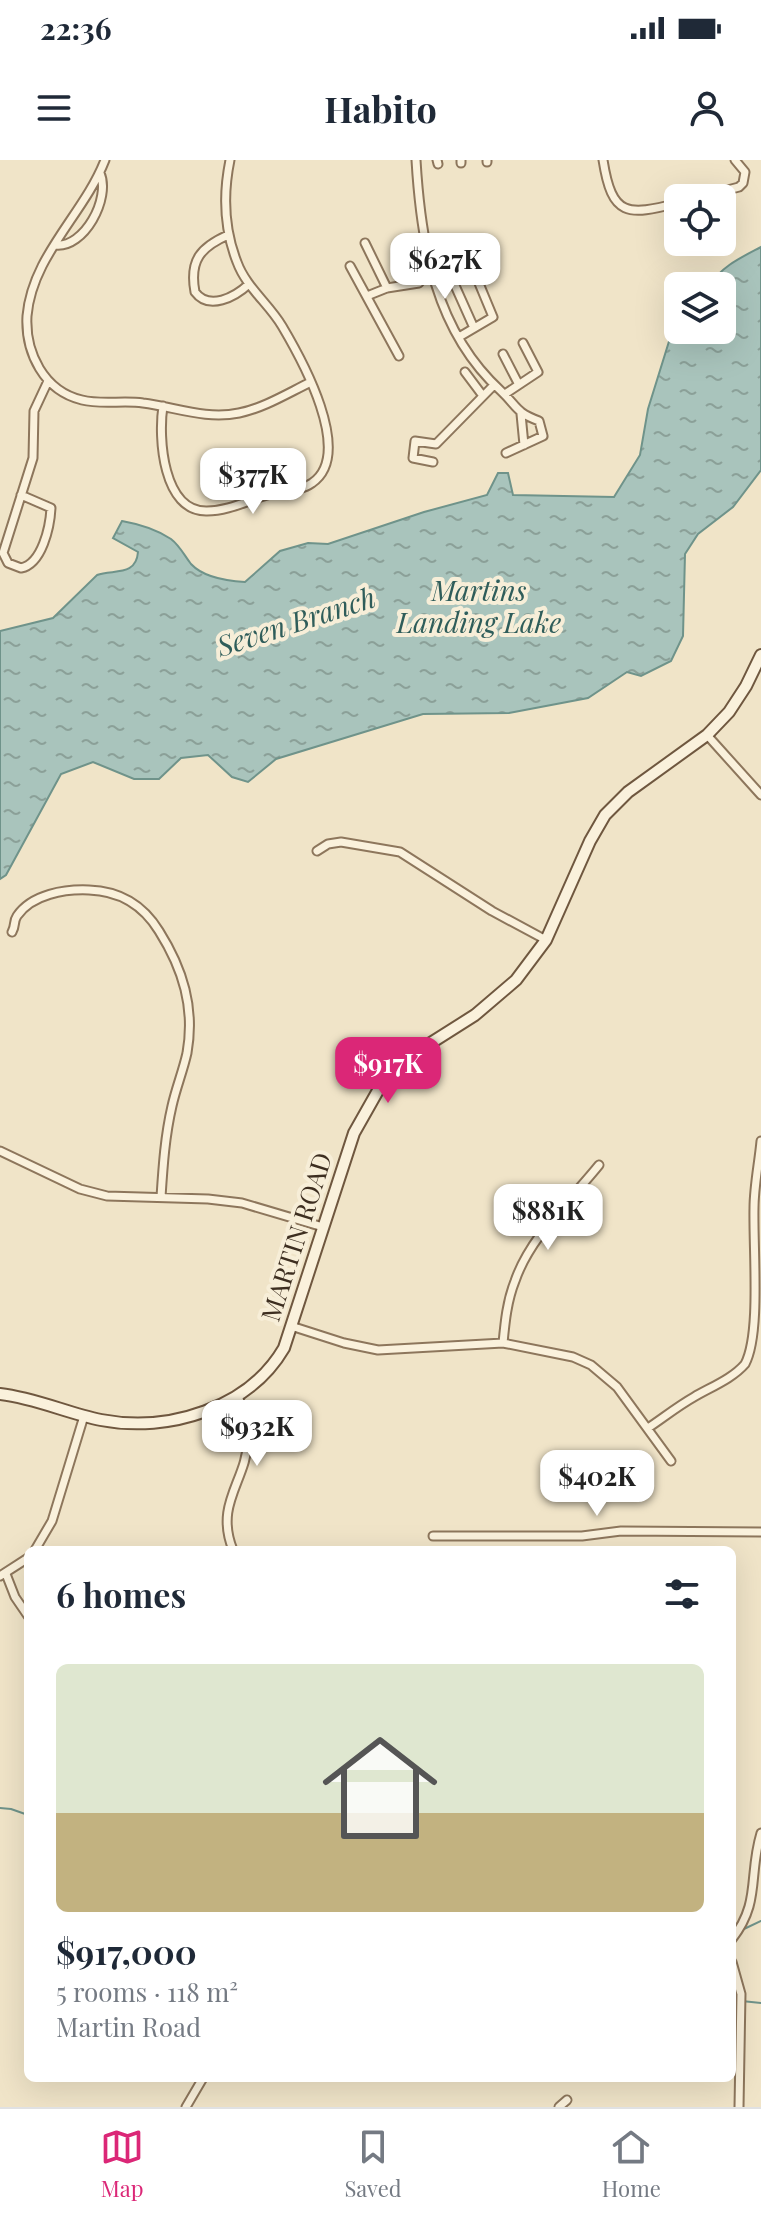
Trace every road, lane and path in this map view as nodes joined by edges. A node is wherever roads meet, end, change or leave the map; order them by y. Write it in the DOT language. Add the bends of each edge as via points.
graph roads {
  1 [pos="105,160"];
  2 [pos="230,160"];
  3 [pos="416,160"];
  4 [pos="603,160"];
  5 [pos="735,160"];
  6 [pos="100,173"];
  7 [pos="736,188"];
  8 [pos="664,206"];
  9 [pos="228,235"];
  10 [pos="365,243"];
  11 [pos="55,245"];
  12 [pos="444,261"];
  13 [pos="350,266"];
  14 [pos="430,267"];
  15 [pos="249,284"];
  16 [pos="387,288"];
  17 [pos="367,296"];
  18 [pos="474,328"];
  19 [pos="459,337"];
  20 [pos="523,343"];
  21 [pos="503,354"];
  22 [pos="399,356"];
  23 [pos="465,372"];
  24 [pos="48,381"];
  25 [pos="311,382"];
  26 [pos="518,383"];
  27 [pos="494,385"];
  28 [pos="505,394"];
  29 [pos="483,396"];
  30 [pos="163,406"];
  31 [pos="521,414"];
  32 [pos="524,445"];
  33 [pos="506,453"];
  34 [pos="433,462"];
  35 [pos="21,495"];
  36 [pos="761,655"];
  37 [pos="707,735"];
  38 [pos="761,795"];
  39 [pos="317,851"];
  40 [pos="12,932"];
  41 [pos="546,940"];
  42 [pos="761,1141"];
  43 [pos="0,1151"];
  44 [pos="599,1165"];
  45 [pos="161,1197"];
  46 [pos="323,1227"];
  47 [pos="291,1326"];
  48 [pos="503,1343"];
  49 [pos="0,1394"];
  50 [pos="238,1396"];
  51 [pos="84,1416"];
  52 [pos="648,1428"];
  53 [pos="671,1461"];
  54 [pos="761,1532"];
  55 [pos="433,1536"];
  56 [pos="37,1546"];
  57 [pos="232,1546"];
  58 [pos="24,1561"];
  59 [pos="3,1575"];
  60 [pos="24,1610"];
  61 [pos="761,1833"];
  62 [pos="736,1935"];
  63 [pos="736,1976"];
  64 [pos="201,2082"];
  65 [pos="567,2100"];
  66 [pos="186,2107"];
  67 [pos="559,2107"];
  68 [pos="739,2107"];
  1 -- 6 [label="street"];
  2 -- 9 [label="street" via="225,196"];
  3 -- 14 [label="street" via="419,215"];
  4 -- 8 [label="street" via="607,187 622,206 640,212"];
  5 -- 7 [label="street" via="745,172"];
  6 -- 11 [label="street"];
  6 -- 11 [label="street" via="103,190 89,223 72,243"];
  9 -- 15 [label="street"];
  9 -- 15 [label="street" via="200,253 195,292 213,302"];
  10 -- 16 [label="street"];
  11 -- 24 [label="street" via="35,280 27,319 33,356"];
  12 -- 14 [label="street"];
  12 -- 18 [label="street"];
  12 -- 18 [label="street" via="466,252 493,317"];
  13 -- 17 [label="street"];
  14 -- 16 [label="street" via="419,283"];
  14 -- 19 [label="street"];
  15 -- 25 [label="street" via="282,326"];
  16 -- 17 [label="street"];
  17 -- 22 [label="street"];
  18 -- 19 [label="street"];
  19 -- 27 [label="street"];
  20 -- 26 [label="street" via="538,372"];
  21 -- 26 [label="street"];
  23 -- 29 [label="street"];
  24 -- 30 [label="street" via="82,400"];
  24 -- 35 [label="street" via="34,411 33,458"];
  25 -- 30 [label="street" via="235,414 206,415"];
  25 -- 30 [label="street" via="327,429 320,475 300,488 221,511 192,510 176,496 160,440"];
  26 -- 28 [label="street"];
  27 -- 28 [label="street"];
  27 -- 29 [label="street"];
  28 -- 31 [label="street"];
  29 -- 34 [label="street" via="436,444 415,441 413,458"];
  31 -- 32 [label="street"];
  31 -- 32 [label="street" via="539,421 543,436"];
  32 -- 33 [label="street"];
  35 -- 35 [label="street" via="3,553 8,563 21,568 38,555 51,508"];
  36 -- 37 [label="street, MARTIN ROAD" via="729,712"];
  37 -- 38 [label="street"];
  37 -- 41 [label="street, MARTIN ROAD" via="605,815"];
  39 -- 41 [label="street" via="341,842 400,852"];
  40 -- 45 [label="street" via="19,913 40,898 66,890 99,890 140,907 170,948 186,987 190,1029 167,1131"];
  41 -- 46 [label="street, MARTIN ROAD" via="501,995 415,1053 380,1087 354,1133"];
  42 -- 52 [label="street" via="754,1204 761,1317 756,1347 735,1374"];
  43 -- 45 [label="street" via="90,1193"];
  44 -- 48 [label="street" via="523,1263 509,1300"];
  45 -- 46 [label="street" via="242,1203"];
  46 -- 47 [label="street, MARTIN ROAD"];
  47 -- 48 [label="street" via="378,1350"];
  47 -- 50 [label="street, MARTIN ROAD" via="274,1365"];
  48 -- 52 [label="street" via="591,1365 617,1387"];
  49 -- 51 [label="street, MARTIN ROAD"];
  50 -- 51 [label="street, MARTIN ROAD" via="208,1411 160,1422"];
  50 -- 57 [label="street" via="248,1441 228,1504"];
  51 -- 56 [label="street" via="52,1521"];
  52 -- 53 [label="street"];
  54 -- 55 [label="street"];
  58 -- 59 [label="street"];
  59 -- 60 [label="street"];
  61 -- 62 [label="street" via="757,1902"];
  63 -- 68 [label="street" via="741,1994"];
  64 -- 66 [label="street"];
  65 -- 67 [label="street"];
}
